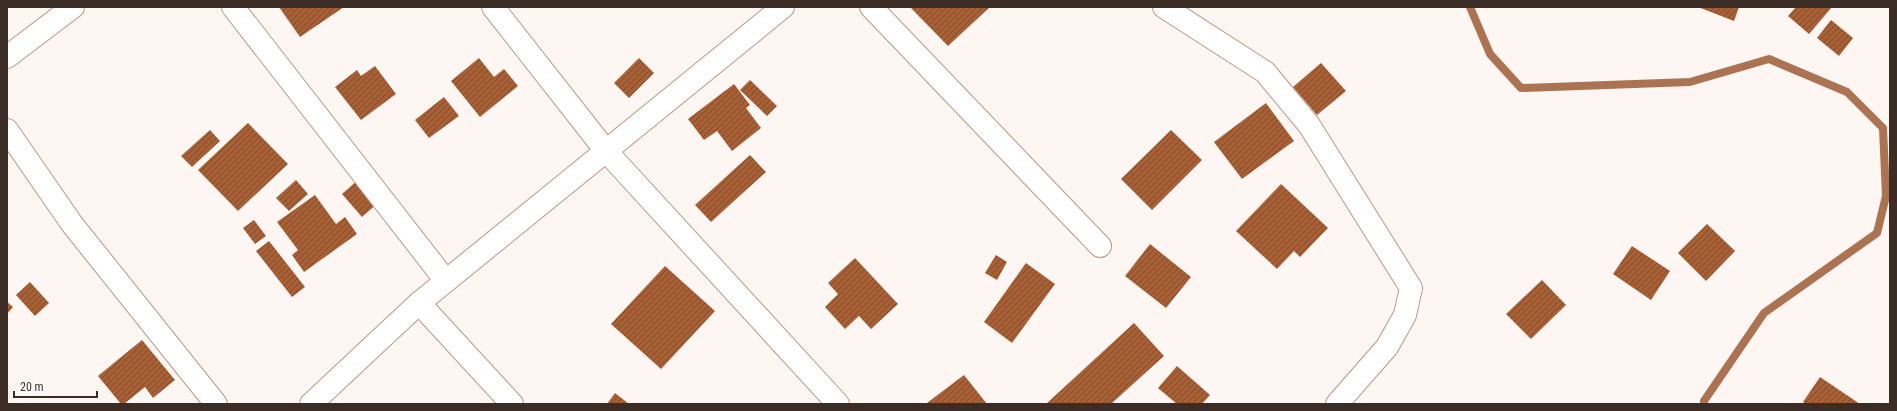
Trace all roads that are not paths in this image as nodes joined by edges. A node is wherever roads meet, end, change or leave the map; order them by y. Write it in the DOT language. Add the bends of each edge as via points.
graph roads {
  1 [pos="73,7"];
  2 [pos="233,7"];
  3 [pos="493,7"];
  4 [pos="783,7"];
  5 [pos="871,7"];
  6 [pos="1164,7"];
  7 [pos="7,57"];
  8 [pos="7,130"];
  9 [pos="606,152"];
  10 [pos="1100,246"];
  11 [pos="446,281"];
  12 [pos="419,302"];
  13 [pos="216,404"];
  14 [pos="311,404"];
  15 [pos="512,404"];
  16 [pos="838,404"];
  17 [pos="1338,404"];
  1 -- 7 [label="street"];
  2 -- 11 [label="street"];
  3 -- 9 [label="street"];
  4 -- 9 [label="street"];
  5 -- 10 [label="street"];
  6 -- 17 [label="street" via="1266,72 1309,125 1411,288 1405,315 1387,347"];
  8 -- 13 [label="street" via="72,224"];
  9 -- 11 [label="street"];
  9 -- 16 [label="street"];
  11 -- 12 [label="street"];
  12 -- 14 [label="street"];
  12 -- 15 [label="street"];
}
